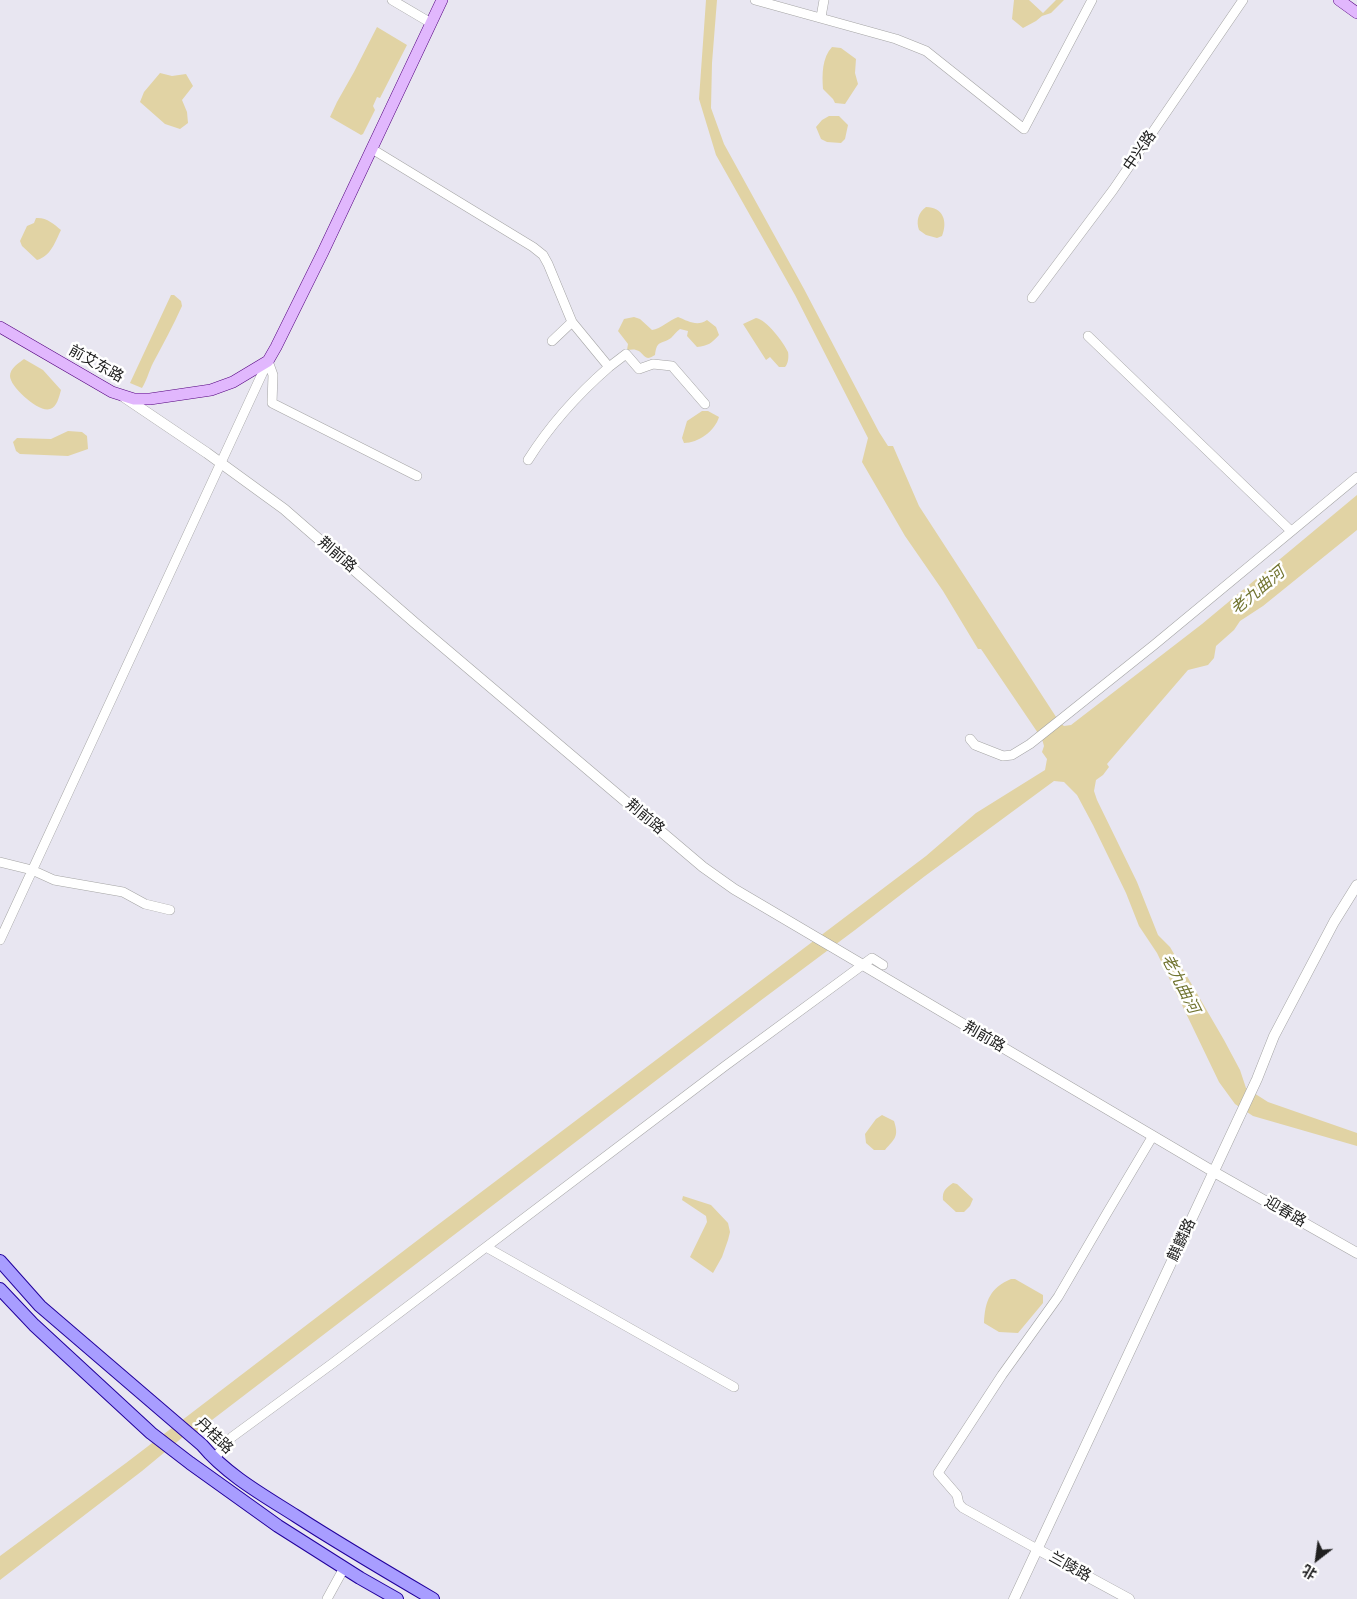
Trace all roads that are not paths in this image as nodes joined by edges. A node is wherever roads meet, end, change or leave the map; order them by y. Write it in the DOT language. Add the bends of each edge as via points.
graph roads {
  1 [pos="392,0"];
  2 [pos="442,0"];
  3 [pos="755,0"];
  4 [pos="824,0"];
  5 [pos="1092,0"];
  6 [pos="1243,0"];
  7 [pos="1339,0"];
  8 [pos="1357,13"];
  9 [pos="821,17"];
  10 [pos="431,23"];
  11 [pos="372,150"];
  12 [pos="1032,298"];
  13 [pos="572,322"];
  14 [pos="0,326"];
  15 [pos="1088,336"];
  16 [pos="552,341"];
  17 [pos="268,361"];
  18 [pos="609,367"];
  19 [pos="123,396"];
  20 [pos="705,404"];
  21 [pos="528,460"];
  22 [pos="221,463"];
  23 [pos="417,476"];
  24 [pos="1357,477"];
  25 [pos="1291,531"];
  26 [pos="970,739"];
  27 [pos="0,862"];
  28 [pos="32,870"];
  29 [pos="1357,885"];
  30 [pos="170,910"];
  31 [pos="0,940"];
  32 [pos="863,965"];
  33 [pos="883,965"];
  34 [pos="1151,1139"];
  35 [pos="1214,1172"];
  36 [pos="486,1247"];
  37 [pos="1357,1253"];
  38 [pos="0,1261"];
  39 [pos="0,1289"];
  40 [pos="734,1387"];
  41 [pos="214,1460"];
  42 [pos="1037,1549"];
  43 [pos="344,1568"];
  44 [pos="327,1599"];
  45 [pos="397,1599"];
  46 [pos="433,1599"];
  47 [pos="1014,1599"];
  48 [pos="1129,1599"];
  1 -- 10 [label="street"];
  2 -- 10 [label="main road"];
  3 -- 9 [label="street"];
  4 -- 9 [label="street"];
  5 -- 9 [label="street" via="1024,128 926,51"];
  6 -- 12 [label="street, 中兴路" via="1113,190"];
  7 -- 8 [label="main road"];
  10 -- 11 [label="main road"];
  11 -- 13 [label="street" via="543,255"];
  11 -- 17 [label="main road"];
  13 -- 16 [label="street"];
  13 -- 18 [label="street"];
  14 -- 19 [label="main road, 前艾东路"];
  15 -- 25 [label="street"];
  17 -- 19 [label="main road, 前艾东路" via="233,382 211,390 150,399"];
  17 -- 22 [label="street"];
  17 -- 23 [label="street" via="273,375 272,402"];
  18 -- 20 [label="street" via="626,354 639,369 653,364 672,366"];
  18 -- 21 [label="street" via="582,392 542,438"];
  19 -- 22 [label="street, 荆前路"];
  22 -- 28 [label="street"];
  22 -- 32 [label="street, 荆前路" via="284,509 703,867 768,910"];
  24 -- 25 [label="street"];
  25 -- 26 [label="street" via="1154,645 1012,755 1003,756 975,745"];
  27 -- 28 [label="street"];
  28 -- 30 [label="street" via="54,880 123,892 145,904"];
  28 -- 31 [label="street"];
  29 -- 35 [label="street, 麒麟路" via="1274,1036"];
  32 -- 33 [label="street" via="872,958"];
  32 -- 35 [label="street, 荆前路"];
  32 -- 36 [label="street"];
  34 -- 42 [label="street" via="1058,1297 938,1473 957,1495 963,1508"];
  35 -- 37 [label="street, 迎春路"];
  35 -- 42 [label="street, 麒麟路"];
  36 -- 40 [label="street"];
  36 -- 41 [label="street" via="232,1437"];
  38 -- 41 [label="main road, 丹桂路" via="40,1306 202,1445"];
  39 -- 43 [label="main road" via="34,1325 152,1433 278,1526"];
  41 -- 46 [label="main road, 丹桂路" via="276,1504"];
  42 -- 47 [label="street, 麒麟路"];
  42 -- 48 [label="street, 兰陵路"];
  43 -- 44 [label="street"];
  43 -- 45 [label="main road"];
}
